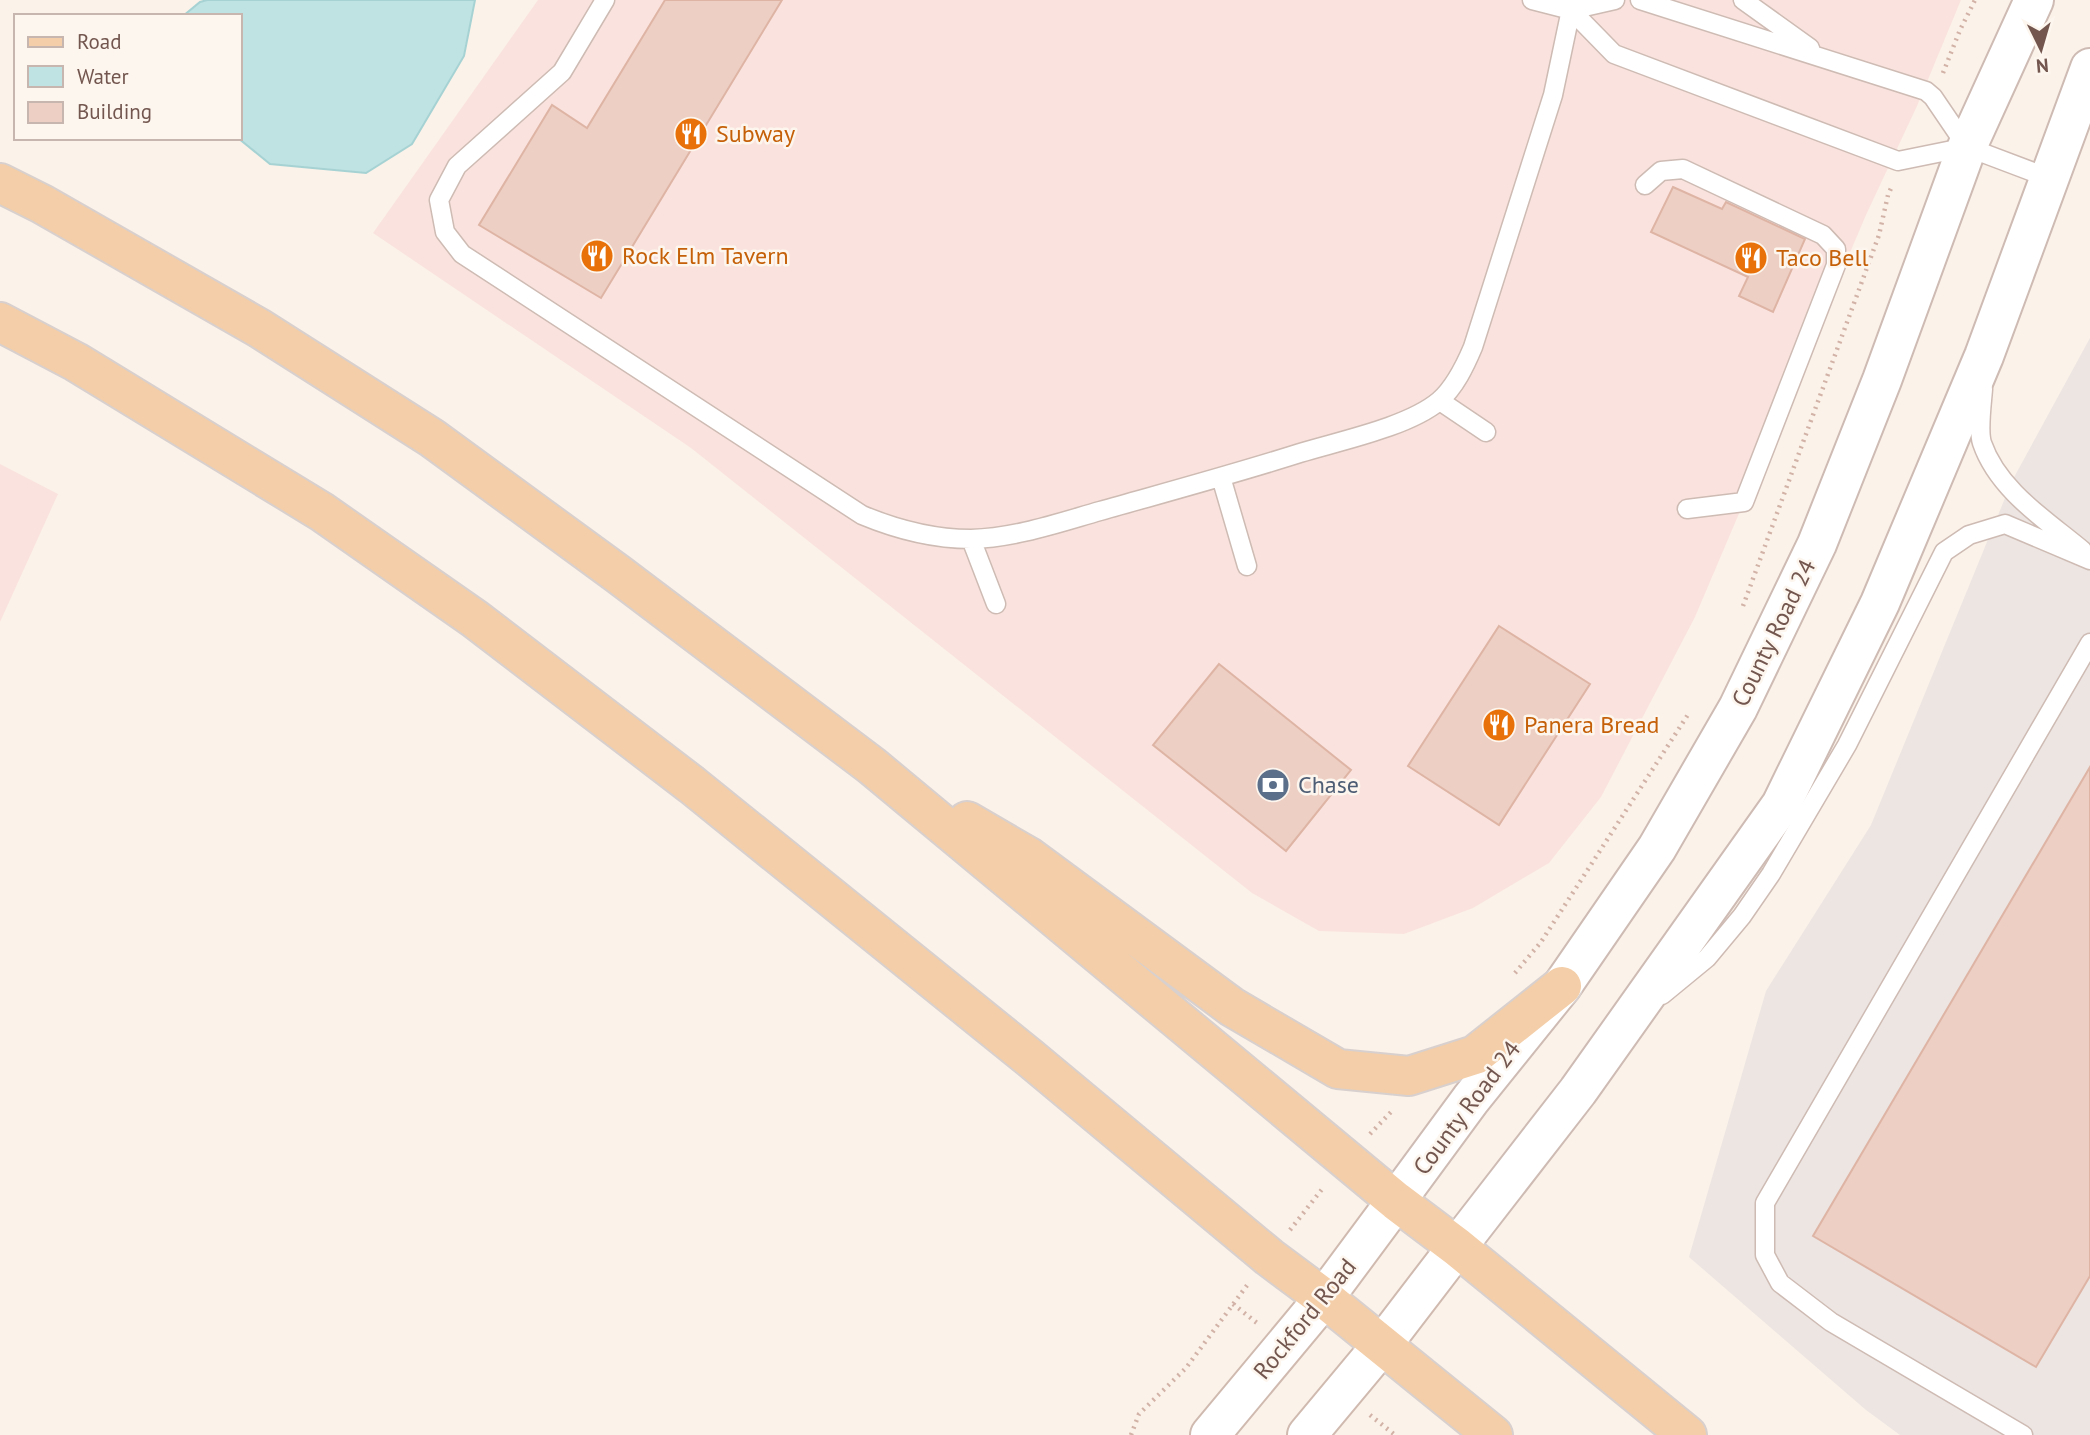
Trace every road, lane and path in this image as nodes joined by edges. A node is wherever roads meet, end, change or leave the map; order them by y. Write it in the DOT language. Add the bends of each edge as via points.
graph roads {
  1 [pos="605,0"];
  2 [pos="1532,0"];
  3 [pos="1615,0"];
  4 [pos="1640,0"];
  5 [pos="1743,0"];
  6 [pos="1975,0"];
  7 [pos="2034,0"];
  8 [pos="1572,5"];
  9 [pos="1824,59"];
  10 [pos="2090,68"];
  11 [pos="1933,97"];
  12 [pos="1967,147"];
  13 [pos="1905,161"];
  14 [pos="2049,178"];
  15 [pos="0,183"];
  16 [pos="1645,185"];
  17 [pos="0,322"];
  18 [pos="1984,356"];
  19 [pos="1440,401"];
  20 [pos="1486,432"];
  21 [pos="1221,477"];
  22 [pos="1687,509"];
  23 [pos="971,538"];
  24 [pos="2090,559"];
  25 [pos="1247,566"];
  26 [pos="996,604"];
  27 [pos="1739,616"];
  28 [pos="2090,643"];
  29 [pos="1690,712"];
  30 [pos="872,766"];
  31 [pos="1514,974"];
  32 [pos="1562,986"];
  33 [pos="1625,1026"];
  34 [pos="1399,1075"];
  35 [pos="1346,1158"];
  36 [pos="1396,1201"];
  37 [pos="1457,1247"];
  38 [pos="1269,1257"];
  39 [pos="1324,1298"];
  40 [pos="1382,1345"];
  41 [pos="1130,1435"];
  42 [pos="1210,1435"];
  43 [pos="1307,1435"];
  44 [pos="1493,1435"];
  45 [pos="1687,1435"];
  46 [pos="2023,1435"];
  1 -- 23 [label="lane" via="562,72 457,166 439,200 444,232 463,254 862,515 934,537"];
  2 -- 8 [label="lane"];
  3 -- 8 [label="lane"];
  4 -- 9 [label="lane"];
  5 -- 9 [label="lane"];
  6 -- 11 [label="path"];
  7 -- 12 [label="street, County Road 24"];
  8 -- 13 [label="lane" via="1614,54"];
  8 -- 19 [label="lane" via="1553,95 1473,347"];
  9 -- 11 [label="lane"];
  10 -- 14 [label="street"];
  11 -- 12 [label="lane"];
  12 -- 13 [label="lane"];
  12 -- 14 [label="lane"];
  12 -- 32 [label="street, County Road 24" via="1812,555 1738,708 1657,848"];
  13 -- 27 [label="path" via="1888,195 1879,234"];
  14 -- 18 [label="street"];
  15 -- 30 [label="main road" via="259,328 432,438"];
  16 -- 22 [label="lane" via="1661,171 1683,169 1823,235 1836,249 1836,265 1744,502"];
  17 -- 38 [label="main road" via="76,362 322,512 475,619 703,794"];
  18 -- 24 [label="lane" via="1981,442 2016,496"];
  18 -- 33 [label="street" via="1880,603 1781,805"];
  19 -- 20 [label="lane"];
  19 -- 21 [label="lane" via="1387,426"];
  21 -- 23 [label="lane" via="1012,536"];
  21 -- 25 [label="lane"];
  23 -- 26 [label="lane"];
  24 -- 33 [label="lane" via="2005,524 1969,535 1944,552 1847,745 1771,874 1707,958"];
  28 -- 46 [label="lane" via="1765,1203 1765,1255 1780,1283 1831,1322"];
  29 -- 31 [label="path" via="1541,942"];
  30 -- 34 [label="main road" via="1028,857 1232,1007 1338,1069"];
  30 -- 35 [label="main road"];
  32 -- 34 [label="main road" via="1475,1055 1409,1076"];
  32 -- 36 [label="street, County Road 24"];
  33 -- 37 [label="street"];
  34 -- 35 [label="path" via="1403,1100"];
  35 -- 36 [label="main road"];
  35 -- 38 [label="path"];
  36 -- 37 [label="main road"];
  36 -- 39 [label="street, Rockford Road"];
  37 -- 40 [label="street"];
  37 -- 45 [label="main road"];
  38 -- 39 [label="main road"];
  38 -- 41 [label="path" via="1186,1368 1139,1414"];
  39 -- 40 [label="main road"];
  39 -- 42 [label="street, Rockford Road"];
  40 -- 43 [label="street"];
  40 -- 44 [label="main road"];
}
